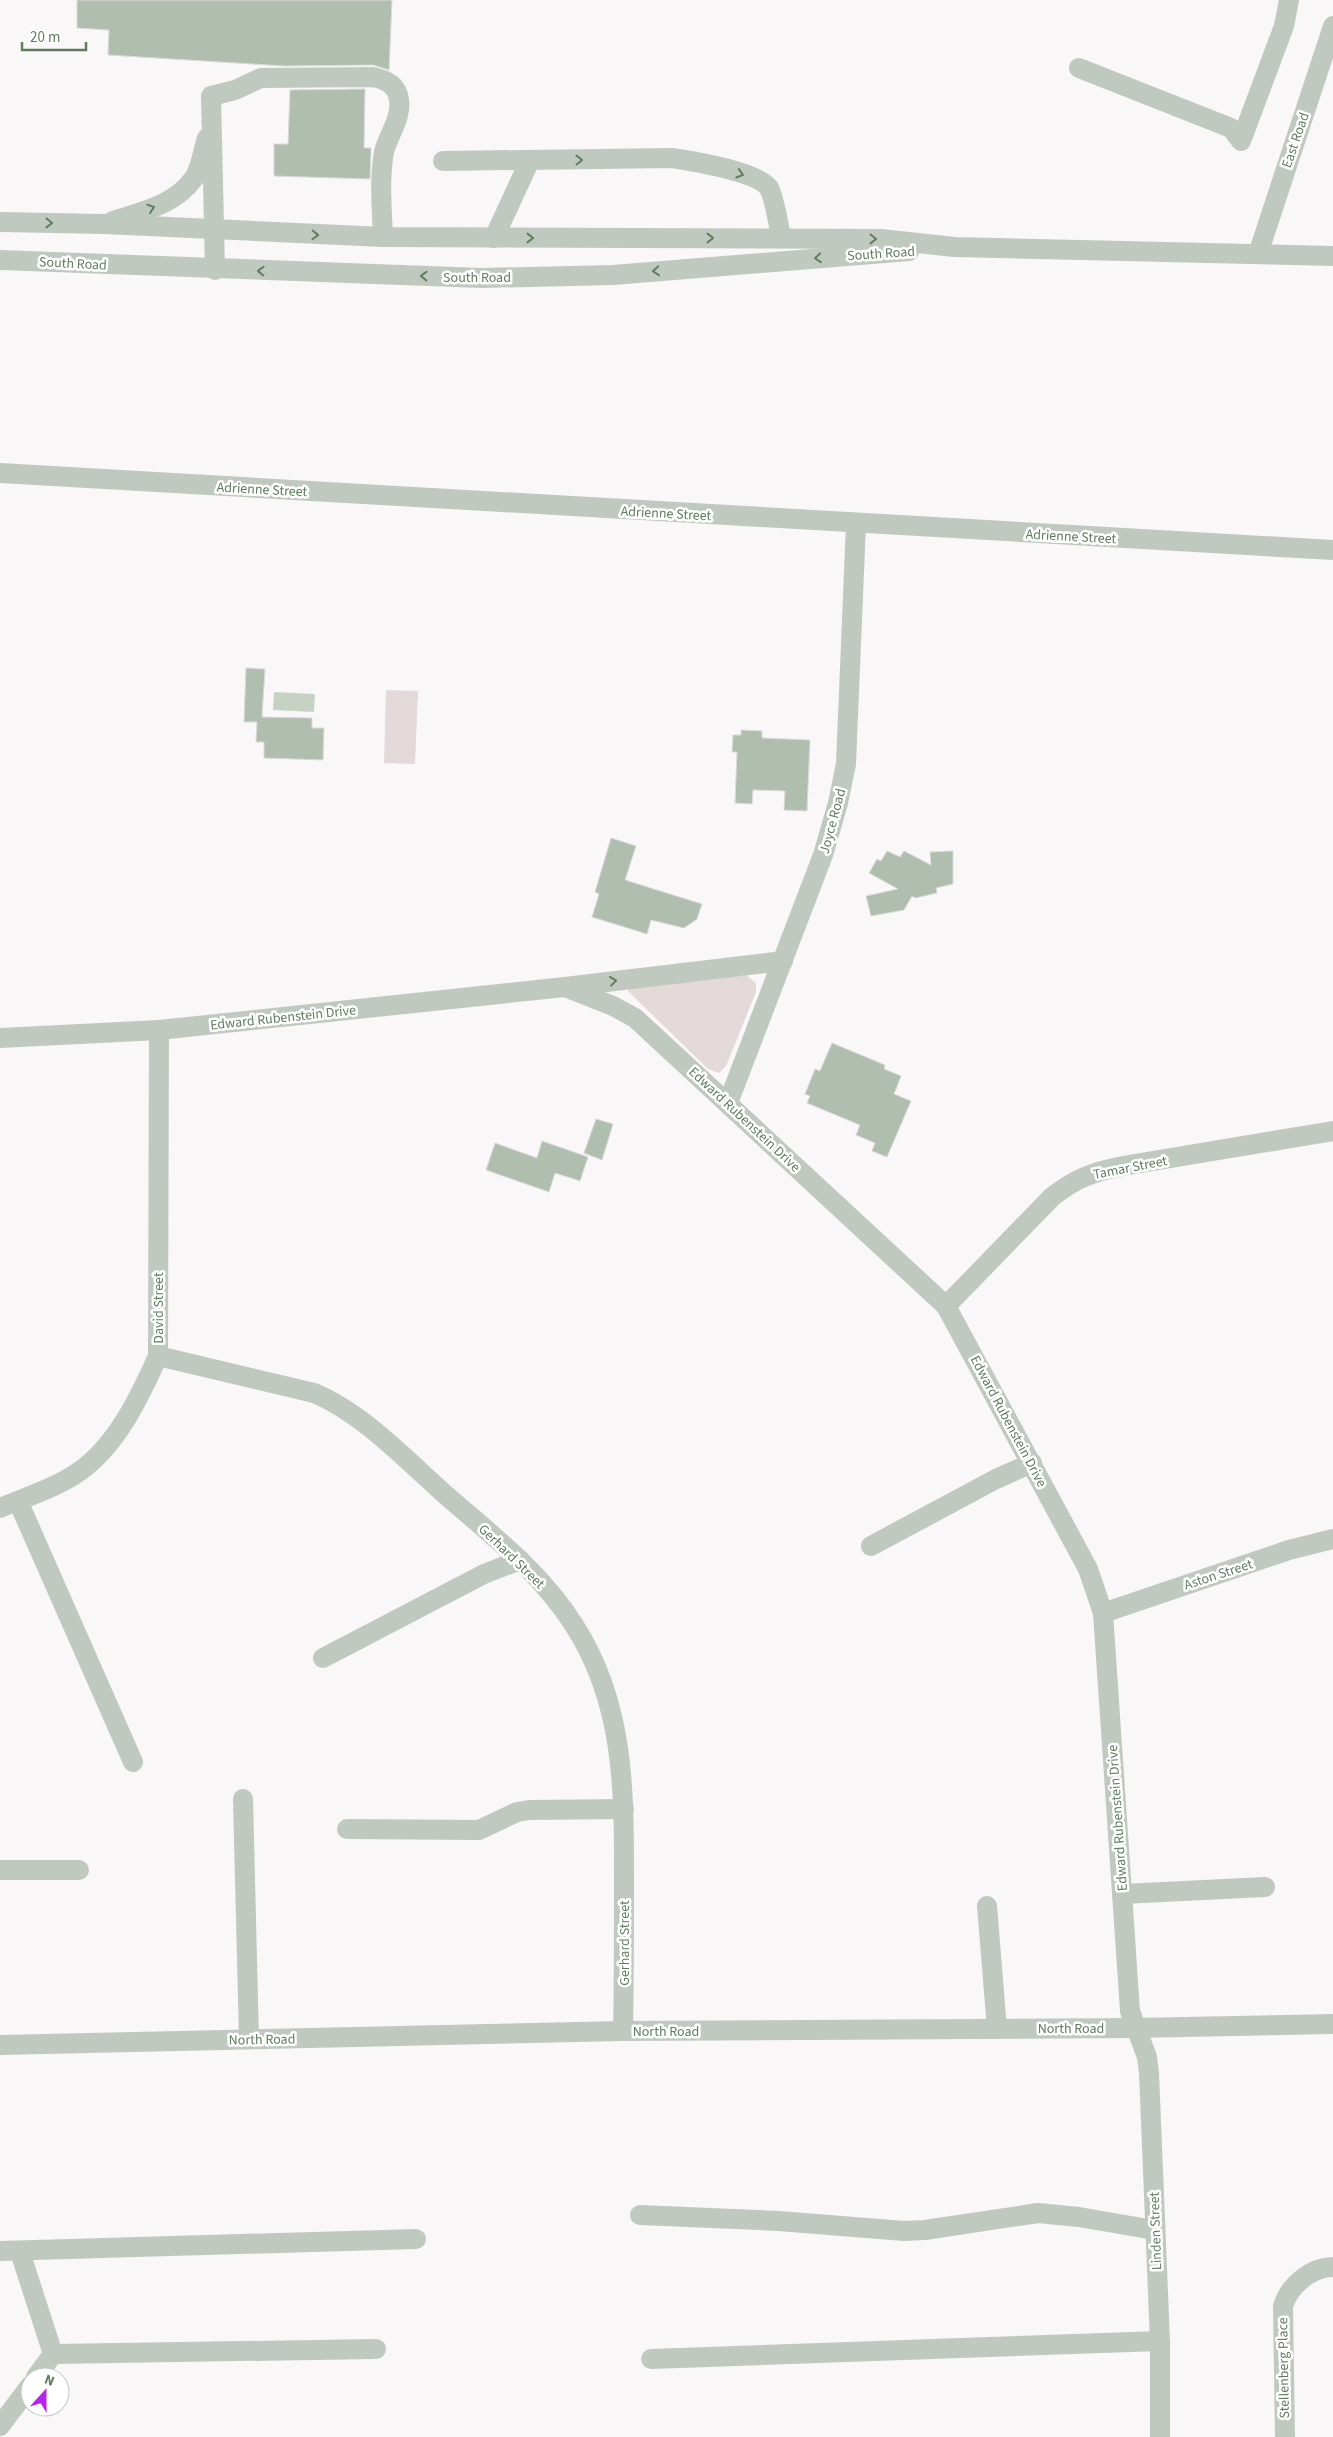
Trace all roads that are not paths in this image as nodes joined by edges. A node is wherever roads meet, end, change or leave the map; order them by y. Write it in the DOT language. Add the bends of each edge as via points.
graph roads {
  1 [pos="1289,0"];
  2 [pos="1333,26"];
  3 [pos="1079,68"];
  4 [pos="213,118"];
  5 [pos="530,160"];
  6 [pos="444,161"];
  7 [pos="0,222"];
  8 [pos="104,224"];
  9 [pos="214,230"];
  10 [pos="383,237"];
  11 [pos="494,238"];
  12 [pos="781,238"];
  13 [pos="954,247"];
  14 [pos="1258,254"];
  15 [pos="1333,256"];
  16 [pos="0,260"];
  17 [pos="215,270"];
  18 [pos="0,473"];
  19 [pos="856,524"];
  20 [pos="1333,550"];
  21 [pos="783,960"];
  22 [pos="565,987"];
  23 [pos="158,1030"];
  24 [pos="0,1038"];
  25 [pos="728,1103"];
  26 [pos="1333,1131"];
  27 [pos="946,1306"];
  28 [pos="158,1356"];
  29 [pos="1032,1463"];
  30 [pos="18,1501"];
  31 [pos="0,1508"];
  32 [pos="1333,1539"];
  33 [pos="871,1546"];
  34 [pos="520,1560"];
  35 [pos="1103,1613"];
  36 [pos="323,1658"];
  37 [pos="133,1762"];
  38 [pos="244,1799"];
  39 [pos="624,1809"];
  40 [pos="347,1829"];
  41 [pos="0,1870"];
  42 [pos="79,1870"];
  43 [pos="1264,1887"];
  44 [pos="1122,1894"];
  45 [pos="986,1906"];
  46 [pos="1333,2024"];
  47 [pos="1135,2028"];
  48 [pos="997,2029"];
  49 [pos="624,2031"];
  50 [pos="249,2040"];
  51 [pos="0,2044"];
  52 [pos="640,2215"];
  53 [pos="1154,2230"];
  54 [pos="416,2240"];
  55 [pos="0,2251"];
  56 [pos="20,2252"];
  57 [pos="1333,2268"];
  58 [pos="1160,2341"];
  59 [pos="376,2349"];
  60 [pos="53,2354"];
  61 [pos="651,2359"];
  62 [pos="43,2367"];
  63 [pos="20,2399"];
  64 [pos="0,2426"];
  65 [pos="1160,2437"];
  66 [pos="1285,2437"];
  1 -- 3 [label="street" via="1284,26 1241,140 1231,128"];
  2 -- 14 [label="street, East Road"];
  8 -- 4 [label="street, one-way" via="169,202 182,191 195,177"];
  4 -- 9 [label="street"];
  4 -- 10 [label="street" via="211,96 261,78 385,79 396,89 400,106 384,152"];
  5 -- 6 [label="street"];
  5 -- 11 [label="street"];
  5 -- 12 [label="street, one-way" via="672,158 746,175 768,188 778,216"];
  7 -- 8 [label="street, South Road, one-way"];
  8 -- 9 [label="street, South Road"];
  9 -- 10 [label="street, South Road, one-way"];
  9 -- 17 [label="street"];
  10 -- 11 [label="street, South Road"];
  11 -- 12 [label="street, South Road, one-way"];
  12 -- 13 [label="street, South Road, one-way" via="881,239"];
  13 -- 14 [label="street, South Road"];
  13 -- 17 [label="street, South Road, one-way" via="613,275 482,278"];
  14 -- 15 [label="street, South Road"];
  16 -- 17 [label="street, South Road"];
  18 -- 19 [label="street, Adrienne Street"];
  19 -- 20 [label="street, Adrienne Street"];
  19 -- 21 [label="street, Joyce Road" via="846,764 823,855"];
  22 -- 21 [label="street, Edward Rubenstein Drive, one-way"];
  21 -- 25 [label="street, Joyce Road"];
  22 -- 23 [label="street, Edward Rubenstein Drive"];
  22 -- 25 [label="street, Edward Rubenstein Drive" via="614,1006 634,1018"];
  23 -- 24 [label="street, Edward Rubenstein Drive"];
  23 -- 28 [label="street, David Street"];
  25 -- 27 [label="street, Edward Rubenstein Drive"];
  26 -- 27 [label="street, Tamar Street" via="1122,1166 1095,1172 1072,1182 1052,1197"];
  27 -- 29 [label="street, Edward Rubenstein Drive"];
  28 -- 30 [label="street, David Street" via="141,1394 99,1455 63,1481"];
  28 -- 34 [label="street, Gerhard Street" via="332,1400"];
  29 -- 33 [label="street"];
  29 -- 35 [label="street, Edward Rubenstein Drive" via="1088,1569"];
  30 -- 31 [label="street, David Street"];
  30 -- 37 [label="street"];
  32 -- 35 [label="street, Aston Street" via="1289,1550"];
  34 -- 36 [label="street" via="484,1574"];
  34 -- 39 [label="street, Gerhard Street" via="575,1625 593,1662 610,1703 618,1738"];
  35 -- 44 [label="street, Edward Rubenstein Drive"];
  38 -- 50 [label="street"];
  39 -- 40 [label="street" via="530,1810 517,1812 479,1830"];
  39 -- 49 [label="street, Gerhard Street"];
  41 -- 42 [label="street"];
  43 -- 44 [label="street"];
  44 -- 47 [label="street, Edward Rubenstein Drive" via="1129,1998"];
  45 -- 48 [label="street"];
  46 -- 47 [label="street, North Road"];
  47 -- 48 [label="street, North Road"];
  47 -- 53 [label="street, Linden Street" via="1147,2057 1149,2072"];
  48 -- 49 [label="street, North Road"];
  49 -- 50 [label="street, North Road"];
  50 -- 51 [label="street, North Road"];
  52 -- 53 [label="street" via="904,2231 1038,2213"];
  53 -- 58 [label="street, Linden Street"];
  54 -- 56 [label="street"];
  55 -- 56 [label="street"];
  56 -- 60 [label="street"];
  57 -- 66 [label="street, Stellenberg Place" via="1307,2275 1292,2289 1283,2306"];
  58 -- 61 [label="street"];
  58 -- 65 [label="street, Linden Street"];
  59 -- 60 [label="street"];
  60 -- 62 [label="street"];
  63 -- 64 [label="street"];
}
